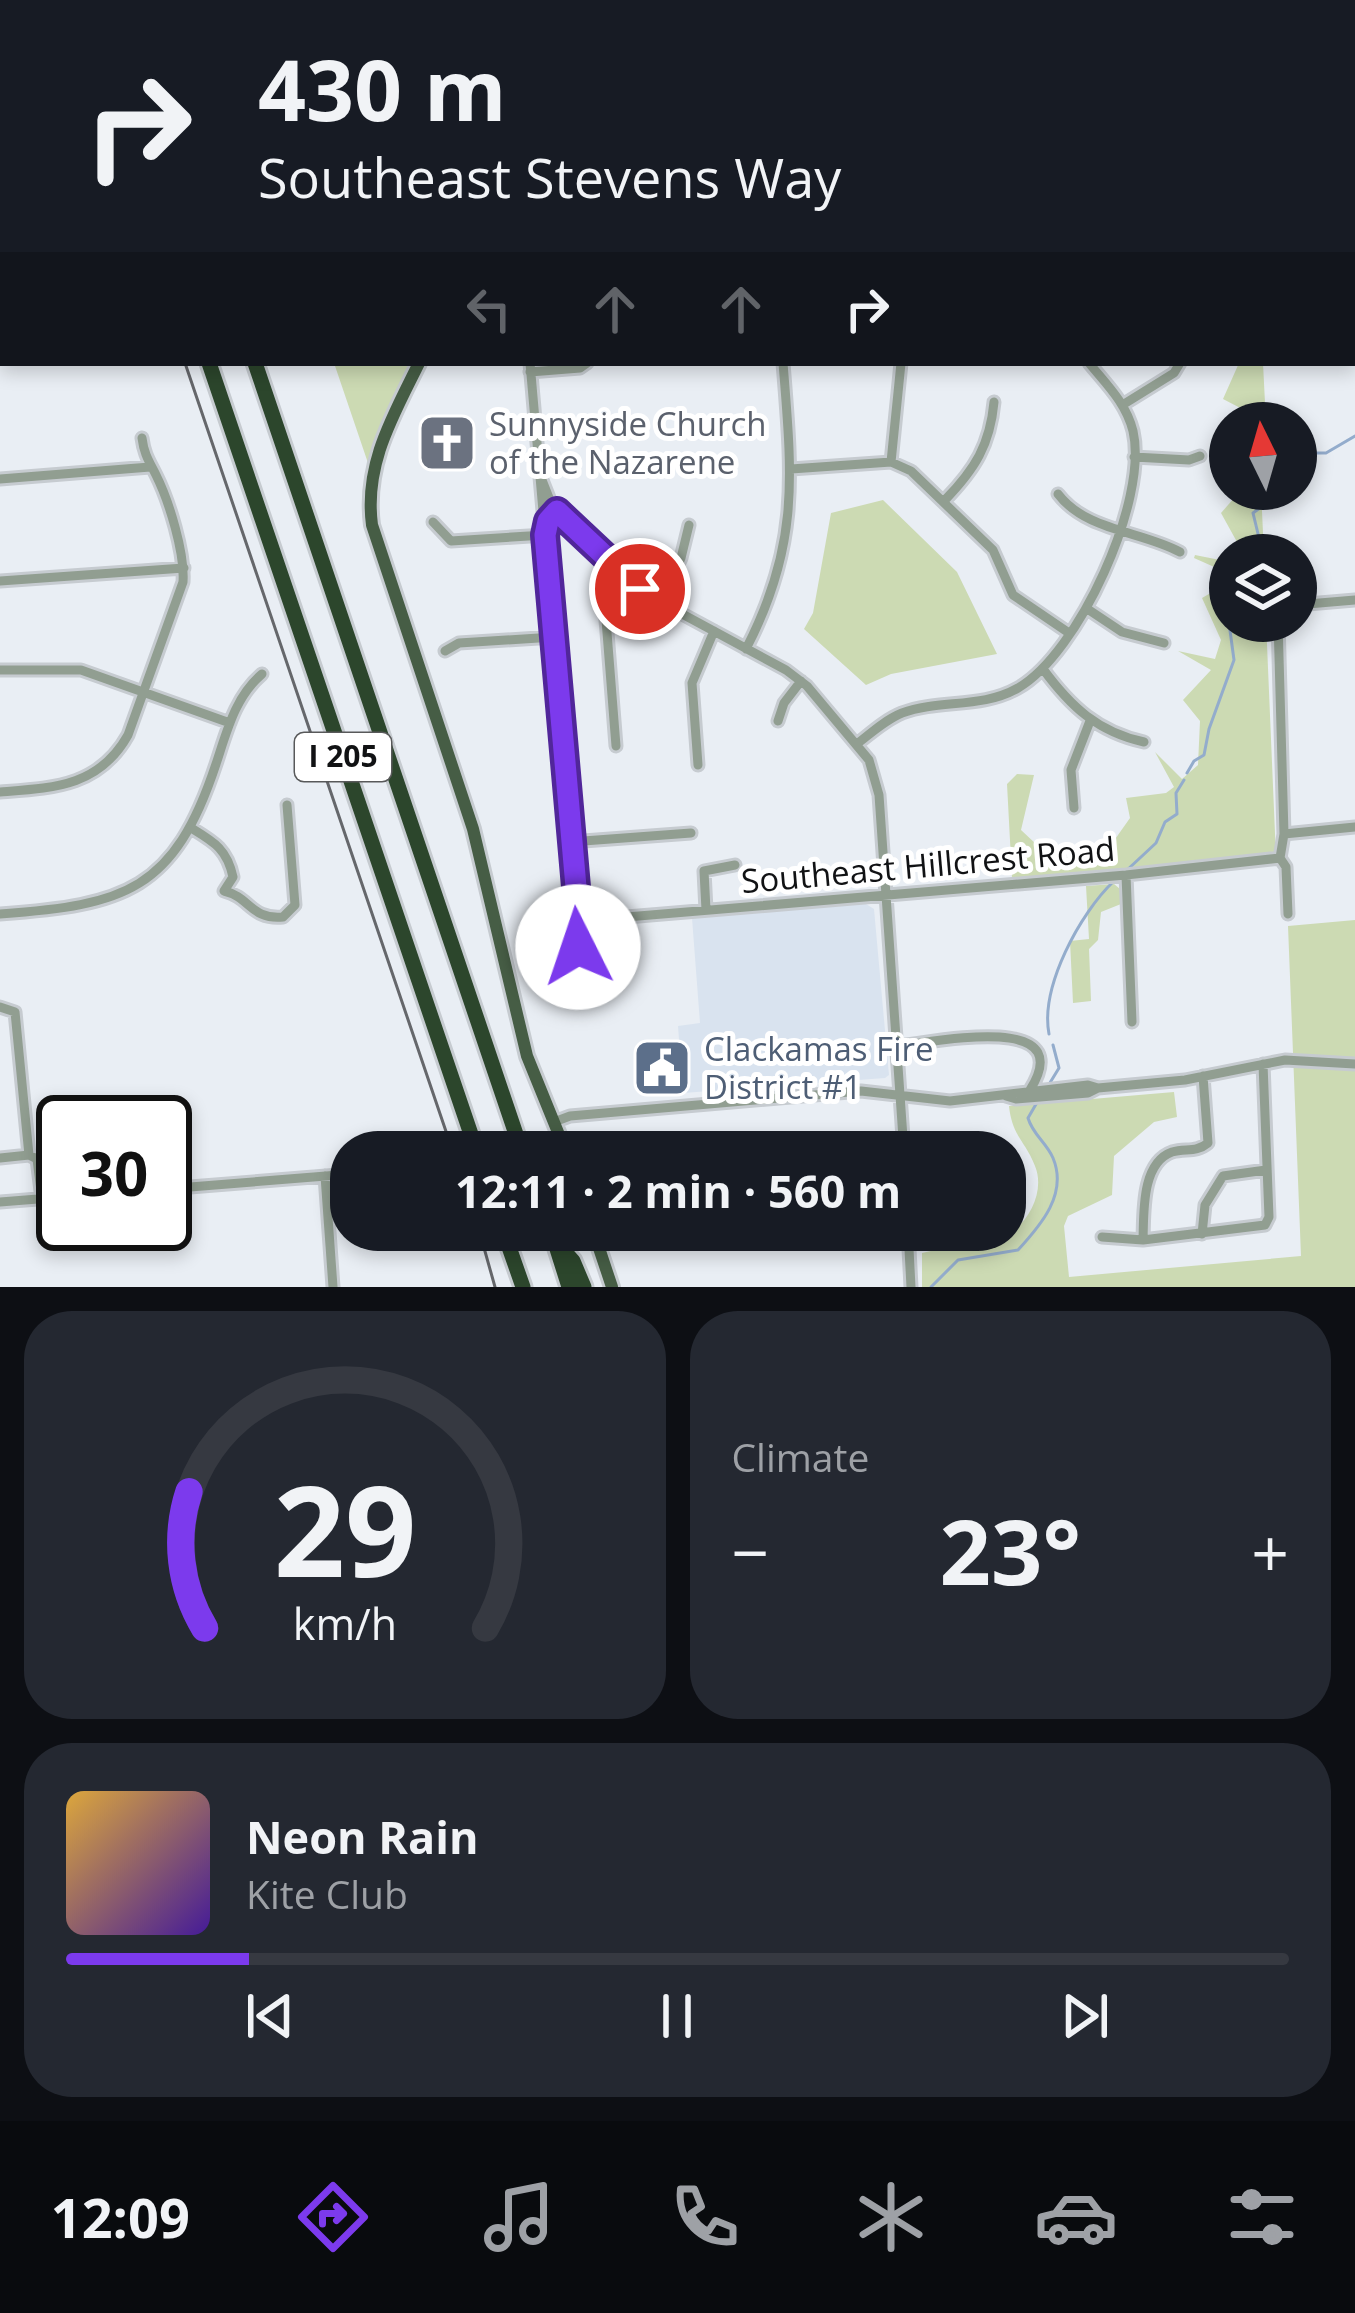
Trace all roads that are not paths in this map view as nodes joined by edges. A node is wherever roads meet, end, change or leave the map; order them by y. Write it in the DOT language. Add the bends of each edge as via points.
graph roads {
  1 [pos="210,366"];
  2 [pos="256,366"];
  3 [pos="417,366"];
  4 [pos="583,366"];
  5 [pos="783,366"];
  6 [pos="902,366"];
  7 [pos="1092,366"];
  8 [pos="1178,366"];
  9 [pos="530,368"];
  10 [pos="994,402"];
  11 [pos="1124,404"];
  12 [pos="142,438"];
  13 [pos="1200,456"];
  14 [pos="1134,457"];
  15 [pos="891,462"];
  16 [pos="151,468"];
  17 [pos="791,469"];
  18 [pos="540,475"];
  19 [pos="0,479"];
  20 [pos="1058,494"];
  21 [pos="945,500"];
  22 [pos="557,511"];
  23 [pos="433,522"];
  24 [pos="689,525"];
  25 [pos="1119,530"];
  26 [pos="545,535"];
  27 [pos="1180,552"];
  28 [pos="184,568"];
  29 [pos="624,578"];
  30 [pos="0,581"];
  31 [pos="1355,600"];
  32 [pos="660,602"];
  33 [pos="1317,603"];
  34 [pos="1086,608"];
  35 [pos="714,632"];
  36 [pos="1070,633"];
  37 [pos="554,637"];
  38 [pos="1279,642"];
  39 [pos="1164,644"];
  40 [pos="746,649"];
  41 [pos="445,651"];
  42 [pos="1043,669"];
  43 [pos="0,670"];
  44 [pos="262,674"];
  45 [pos="801,681"];
  46 [pos="144,691"];
  47 [pos="778,721"];
  48 [pos="1090,722"];
  49 [pos="230,723"];
  50 [pos="1144,742"];
  51 [pos="857,745"];
  52 [pos="616,746"];
  53 [pos="698,765"];
  54 [pos="0,792"];
  55 [pos="286,805"];
  56 [pos="1074,808"];
  57 [pos="1355,827"];
  58 [pos="191,828"];
  59 [pos="692,833"];
  60 [pos="1285,834"];
  61 [pos="570,842"];
  62 [pos="1280,858"];
  63 [pos="735,865"];
  64 [pos="1126,875"];
  65 [pos="884,896"];
  66 [pos="706,910"];
  67 [pos="0,914"];
  68 [pos="1288,914"];
  69 [pos="579,921"];
  70 [pos="567,992"];
  71 [pos="0,1007"];
  72 [pos="1132,1022"];
  73 [pos="897,1046"];
  74 [pos="1264,1064"];
  75 [pos="1355,1068"];
  76 [pos="1203,1076"];
  77 [pos="1032,1092"];
  78 [pos="900,1096"];
  79 [pos="554,1122"];
  80 [pos="470,1131"];
  81 [pos="515,1131"];
  82 [pos="558,1131"];
  83 [pos="902,1131"];
  84 [pos="29,1156"];
  85 [pos="0,1158"];
  86 [pos="36,1159"];
  87 [pos="1266,1170"];
  88 [pos="325,1176"];
  89 [pos="330,1176"];
  90 [pos="192,1187"];
  91 [pos="36,1199"];
  92 [pos="0,1202"];
  93 [pos="1202,1234"];
  94 [pos="1102,1237"];
  95 [pos="1143,1240"];
  96 [pos="510,1251"];
  97 [pos="558,1251"];
  98 [pos="566,1251"];
  99 [pos="600,1251"];
  100 [pos="909,1251"];
  101 [pos="333,1287"];
  102 [pos="523,1287"];
  103 [pos="569,1287"];
  104 [pos="584,1287"];
  105 [pos="612,1287"];
  106 [pos="910,1287"];
  1 -- 80 [label="highway, I 205"];
  2 -- 81 [label="highway, I 205"];
  3 -- 79 [label="main road" via="377,453 372,524 470,818 523,1042"];
  4 -- 9 [label="street"];
  5 -- 17 [label="street"];
  6 -- 15 [label="street"];
  7 -- 11 [label="street"];
  8 -- 11 [label="street"];
  9 -- 18 [label="street"];
  10 -- 21 [label="street" via="985,450"];
  11 -- 14 [label="street"];
  12 -- 16 [label="street"];
  13 -- 14 [label="street"];
  14 -- 25 [label="street"];
  15 -- 17 [label="street"];
  15 -- 21 [label="street"];
  16 -- 19 [label="street"];
  16 -- 28 [label="street"];
  17 -- 40 [label="street" via="784,554"];
  18 -- 22 [label="street"];
  18 -- 26 [label="street"];
  20 -- 25 [label="street"];
  21 -- 36 [label="street" via="993,550 1013,595"];
  22 -- 26 [label="street"];
  22 -- 29 [label="street"];
  23 -- 26 [label="street" via="458,542"];
  24 -- 32 [label="street"];
  25 -- 27 [label="street"];
  25 -- 34 [label="street"];
  26 -- 37 [label="street"];
  28 -- 30 [label="street"];
  28 -- 46 [label="street"];
  29 -- 32 [label="street"];
  29 -- 52 [label="street" via="606,620"];
  31 -- 33 [label="street"];
  32 -- 35 [label="street"];
  34 -- 36 [label="street"];
  34 -- 39 [label="street" via="1122,632"];
  35 -- 40 [label="street"];
  35 -- 53 [label="street" via="692,683"];
  36 -- 42 [label="street"];
  37 -- 41 [label="street" via="459,643"];
  37 -- 61 [label="street"];
  38 -- 60 [label="street"];
  40 -- 45 [label="street"];
  42 -- 48 [label="street"];
  42 -- 51 [label="street" via="995,698 904,713"];
  43 -- 46 [label="street" via="81,670"];
  44 -- 49 [label="street"];
  45 -- 47 [label="street"];
  45 -- 51 [label="street"];
  46 -- 49 [label="street"];
  46 -- 54 [label="street" via="121,747 95,774 64,786"];
  48 -- 50 [label="street"];
  48 -- 56 [label="street" via="1071,770"];
  49 -- 58 [label="street"];
  51 -- 65 [label="street" via="878,786"];
  55 -- 58 [label="street" via="294,909 283,917 264,917 224,891 233,877 229,857"];
  57 -- 60 [label="street"];
  58 -- 67 [label="street" via="163,865 122,893 76,908"];
  59 -- 61 [label="street"];
  60 -- 62 [label="street"];
  61 -- 69 [label="street"];
  62 -- 64 [label="street, Southeast Hillcrest Road"];
  62 -- 68 [label="street"];
  63 -- 66 [label="street" via="704,871"];
  64 -- 65 [label="street, Southeast Hillcrest Road"];
  64 -- 72 [label="street"];
  65 -- 66 [label="street, Southeast Hillcrest Road"];
  65 -- 73 [label="street"];
  66 -- 69 [label="street, Southeast Hillcrest Road"];
  69 -- 70 [label="street"];
  71 -- 84 [label="street" via="15,1012"];
  73 -- 77 [label="street" via="1015,1036 1038,1053"];
  73 -- 78 [label="street"];
  74 -- 75 [label="street"];
  74 -- 76 [label="street"];
  74 -- 87 [label="street"];
  76 -- 77 [label="street"];
  76 -- 95 [label="street" via="1208,1143 1169,1153 1152,1170"];
  77 -- 78 [label="street" via="940,1101"];
  78 -- 79 [label="street" via="841,1093"];
  78 -- 83 [label="street"];
  79 -- 82 [label="main road"];
  84 -- 85 [label="street"];
  84 -- 86 [label="street"];
  87 -- 93 [label="street" via="1223,1176 1205,1205"];
  87 -- 93 [label="street" via="1265,1225"];
  88 -- 89 [label="street"];
  88 -- 90 [label="street"];
  88 -- 101 [label="street"];
  91 -- 92 [label="street"];
  93 -- 95 [label="street"];
  94 -- 95 [label="street"];
  96 -- 102 [label="highway"];
  97 -- 103 [label="highway"];
  98 -- 104 [label="highway"];
  99 -- 105 [label="main road"];
  100 -- 106 [label="street"];
}
